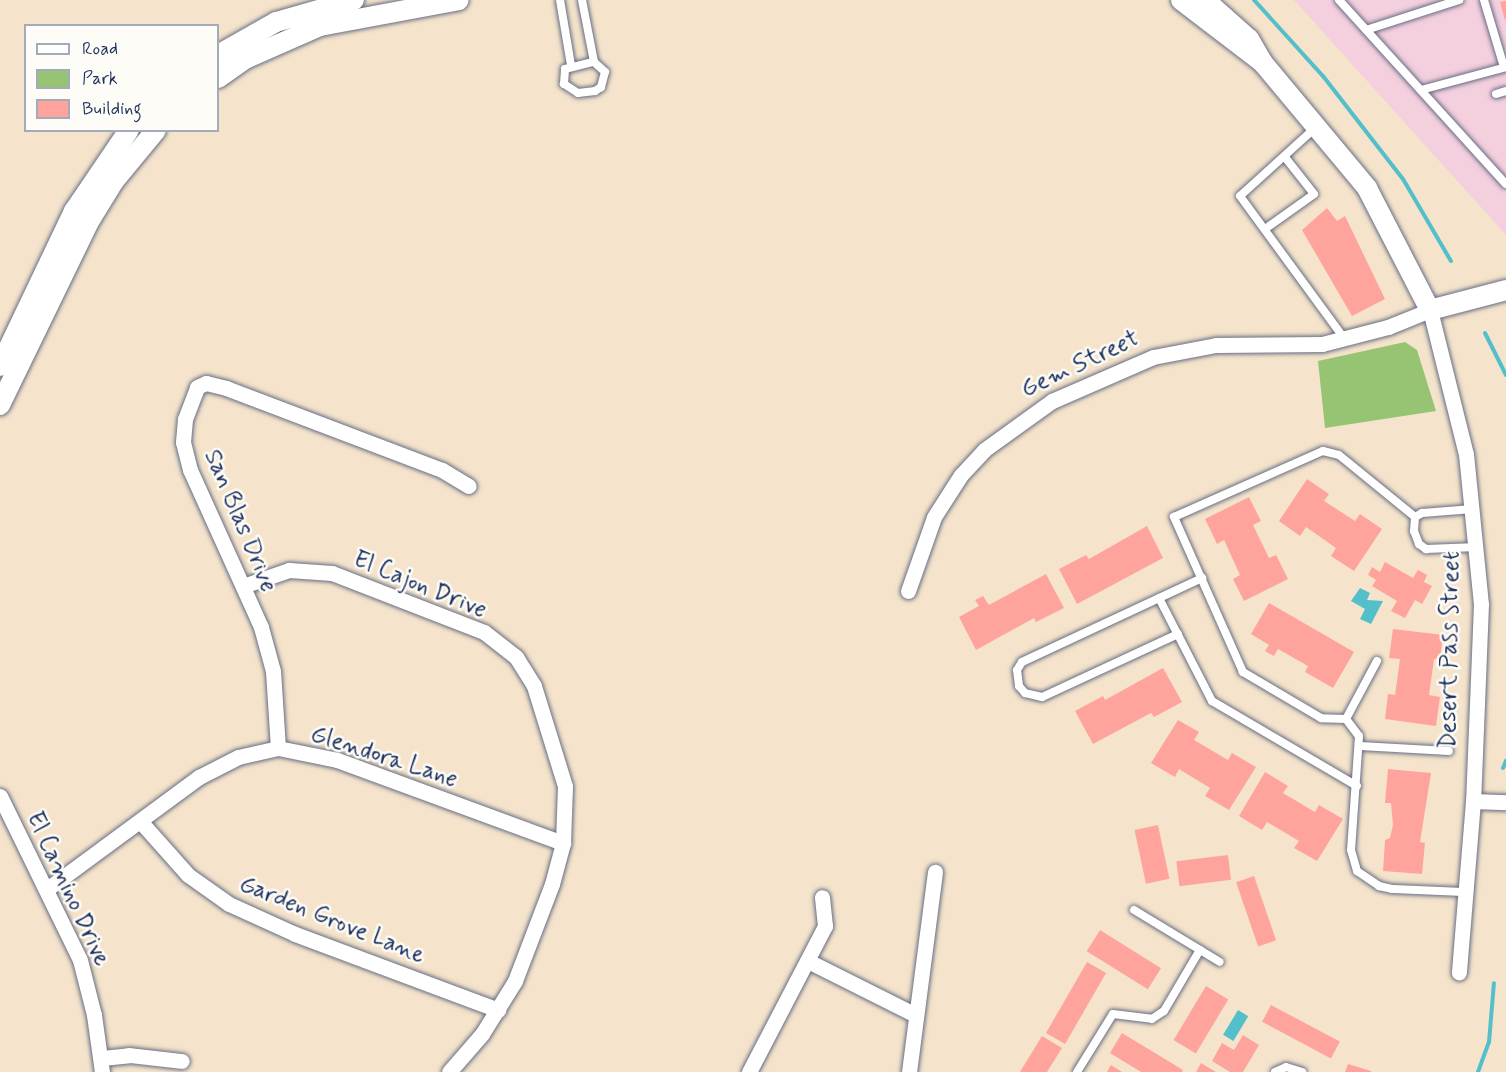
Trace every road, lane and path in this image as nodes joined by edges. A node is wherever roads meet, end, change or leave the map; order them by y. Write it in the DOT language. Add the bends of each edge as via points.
graph roads {
  1 [pos="354,0"];
  2 [pos="459,0"];
  3 [pos="560,0"];
  4 [pos="582,0"];
  5 [pos="1181,0"];
  6 [pos="1205,0"];
  7 [pos="1339,0"];
  8 [pos="1459,0"];
  9 [pos="1484,0"];
  10 [pos="276,22"];
  11 [pos="1366,30"];
  12 [pos="285,40"];
  13 [pos="219,54"];
  14 [pos="594,62"];
  15 [pos="1263,63"];
  16 [pos="571,65"];
  17 [pos="1505,67"];
  18 [pos="219,77"];
  19 [pos="1421,90"];
  20 [pos="1506,91"];
  21 [pos="1496,94"];
  22 [pos="1318,125"];
  23 [pos="128,132"];
  24 [pos="154,132"];
  25 [pos="1284,156"];
  26 [pos="1506,184"];
  27 [pos="1265,230"];
  28 [pos="1506,290"];
  29 [pos="1430,310"];
  30 [pos="1345,339"];
  31 [pos="18,350"];
  32 [pos="0,366"];
  33 [pos="0,405"];
  34 [pos="468,486"];
  35 [pos="1474,509"];
  36 [pos="1415,517"];
  37 [pos="1477,547"];
  38 [pos="1202,578"];
  39 [pos="243,586"];
  40 [pos="908,591"];
  41 [pos="1159,598"];
  42 [pos="1178,634"];
  43 [pos="1377,661"];
  44 [pos="1346,719"];
  45 [pos="1360,746"];
  46 [pos="278,748"];
  47 [pos="1449,751"];
  48 [pos="1356,786"];
  49 [pos="0,796"];
  50 [pos="1473,801"];
  51 [pos="1506,802"];
  52 [pos="140,822"];
  53 [pos="563,843"];
  54 [pos="935,872"];
  55 [pos="47,889"];
  56 [pos="1465,892"];
  57 [pos="822,897"];
  58 [pos="1134,910"];
  59 [pos="1200,950"];
  60 [pos="808,961"];
  61 [pos="1220,962"];
  62 [pos="1459,972"];
  63 [pos="498,1010"];
  64 [pos="916,1015"];
  65 [pos="182,1061"];
  66 [pos="102,1065"];
  67 [pos="449,1072"];
  68 [pos="749,1072"];
  69 [pos="909,1072"];
  70 [pos="1077,1072"];
  71 [pos="1275,1072"];
  72 [pos="1302,1072"];
  1 -- 10 [label="street"];
  2 -- 12 [label="street" via="366,15"];
  3 -- 16 [label="lane"];
  4 -- 14 [label="lane"];
  5 -- 15 [label="street, Desert Pass Street"];
  6 -- 15 [label="street, Desert Pass Street" via="1249,39"];
  7 -- 11 [label="lane"];
  8 -- 11 [label="lane"];
  9 -- 17 [label="lane"];
  10 -- 12 [label="street"];
  10 -- 13 [label="street"];
  11 -- 19 [label="lane"];
  12 -- 18 [label="street"];
  14 -- 16 [label="lane"];
  14 -- 16 [label="lane" via="605,72 605,80 590,94 578,93 564,84 562,76"];
  15 -- 22 [label="street, Desert Pass Street"];
  17 -- 19 [label="lane"];
  19 -- 26 [label="lane"];
  20 -- 21 [label="lane"];
  22 -- 25 [label="lane"];
  22 -- 29 [label="street, Desert Pass Street" via="1368,188"];
  23 -- 31 [label="street" via="74,211"];
  24 -- 31 [label="street" via="114,181"];
  25 -- 27 [label="lane" via="1240,196"];
  25 -- 27 [label="lane" via="1314,194"];
  27 -- 30 [label="lane"];
  28 -- 29 [label="street, Gem Street"];
  29 -- 30 [label="street, Gem Street"];
  29 -- 35 [label="street, Desert Pass Street" via="1466,454"];
  30 -- 40 [label="street, Gem Street" via="1179,351 1129,365 1052,401 984,450 961,475 934,517"];
  31 -- 32 [label="street"];
  31 -- 33 [label="street"];
  34 -- 39 [label="street, San Blas Drive" via="442,470 226,388 201,384 194,390 185,419 183,442 190,470"];
  35 -- 36 [label="lane" via="1422,513"];
  35 -- 37 [label="street, Desert Pass Street"];
  36 -- 37 [label="lane" via="1414,531 1419,544 1426,549"];
  36 -- 38 [label="lane" via="1340,455 1323,451 1174,517"];
  37 -- 50 [label="street, Desert Pass Street" via="1480,637"];
  38 -- 41 [label="lane"];
  38 -- 44 [label="lane" via="1243,672 1321,718"];
  39 -- 46 [label="street, San Blas Drive" via="273,671"];
  39 -- 53 [label="street, El Cajon Drive" via="289,570 332,573 474,627 499,642 516,657 534,686 560,762 566,805"];
  41 -- 42 [label="lane"];
  41 -- 42 [label="lane" via="1022,662 1017,670 1019,686 1033,697 1042,697"];
  42 -- 48 [label="lane" via="1212,701"];
  43 -- 44 [label="lane"];
  44 -- 45 [label="lane" via="1359,736"];
  45 -- 47 [label="lane"];
  45 -- 48 [label="lane"];
  46 -- 52 [label="street, Glendora Lane" via="224,763"];
  46 -- 53 [label="street, Glendora Lane" via="337,760"];
  48 -- 56 [label="lane" via="1351,850 1357,871 1379,886 1392,889"];
  49 -- 55 [label="street, El Camino Drive"];
  50 -- 51 [label="street"];
  50 -- 56 [label="street, Desert Pass Street"];
  52 -- 55 [label="street, Glendora Lane"];
  52 -- 63 [label="street, Garden Grove Lane" via="188,875 238,908 295,934"];
  53 -- 63 [label="street, El Cajon Drive" via="527,956"];
  54 -- 64 [label="street"];
  55 -- 66 [label="street, El Camino Drive" via="80,960"];
  56 -- 62 [label="street, Desert Pass Street"];
  57 -- 60 [label="street" via="825,926"];
  58 -- 59 [label="lane"];
  59 -- 61 [label="lane"];
  59 -- 70 [label="lane" via="1164,1011 1152,1019 1113,1014"];
  60 -- 64 [label="street"];
  60 -- 68 [label="street"];
  63 -- 67 [label="street, El Cajon Drive"];
  64 -- 69 [label="street"];
  65 -- 66 [label="street" via="129,1055"];
  71 -- 72 [label="lane" via="1286,1067"];
}
